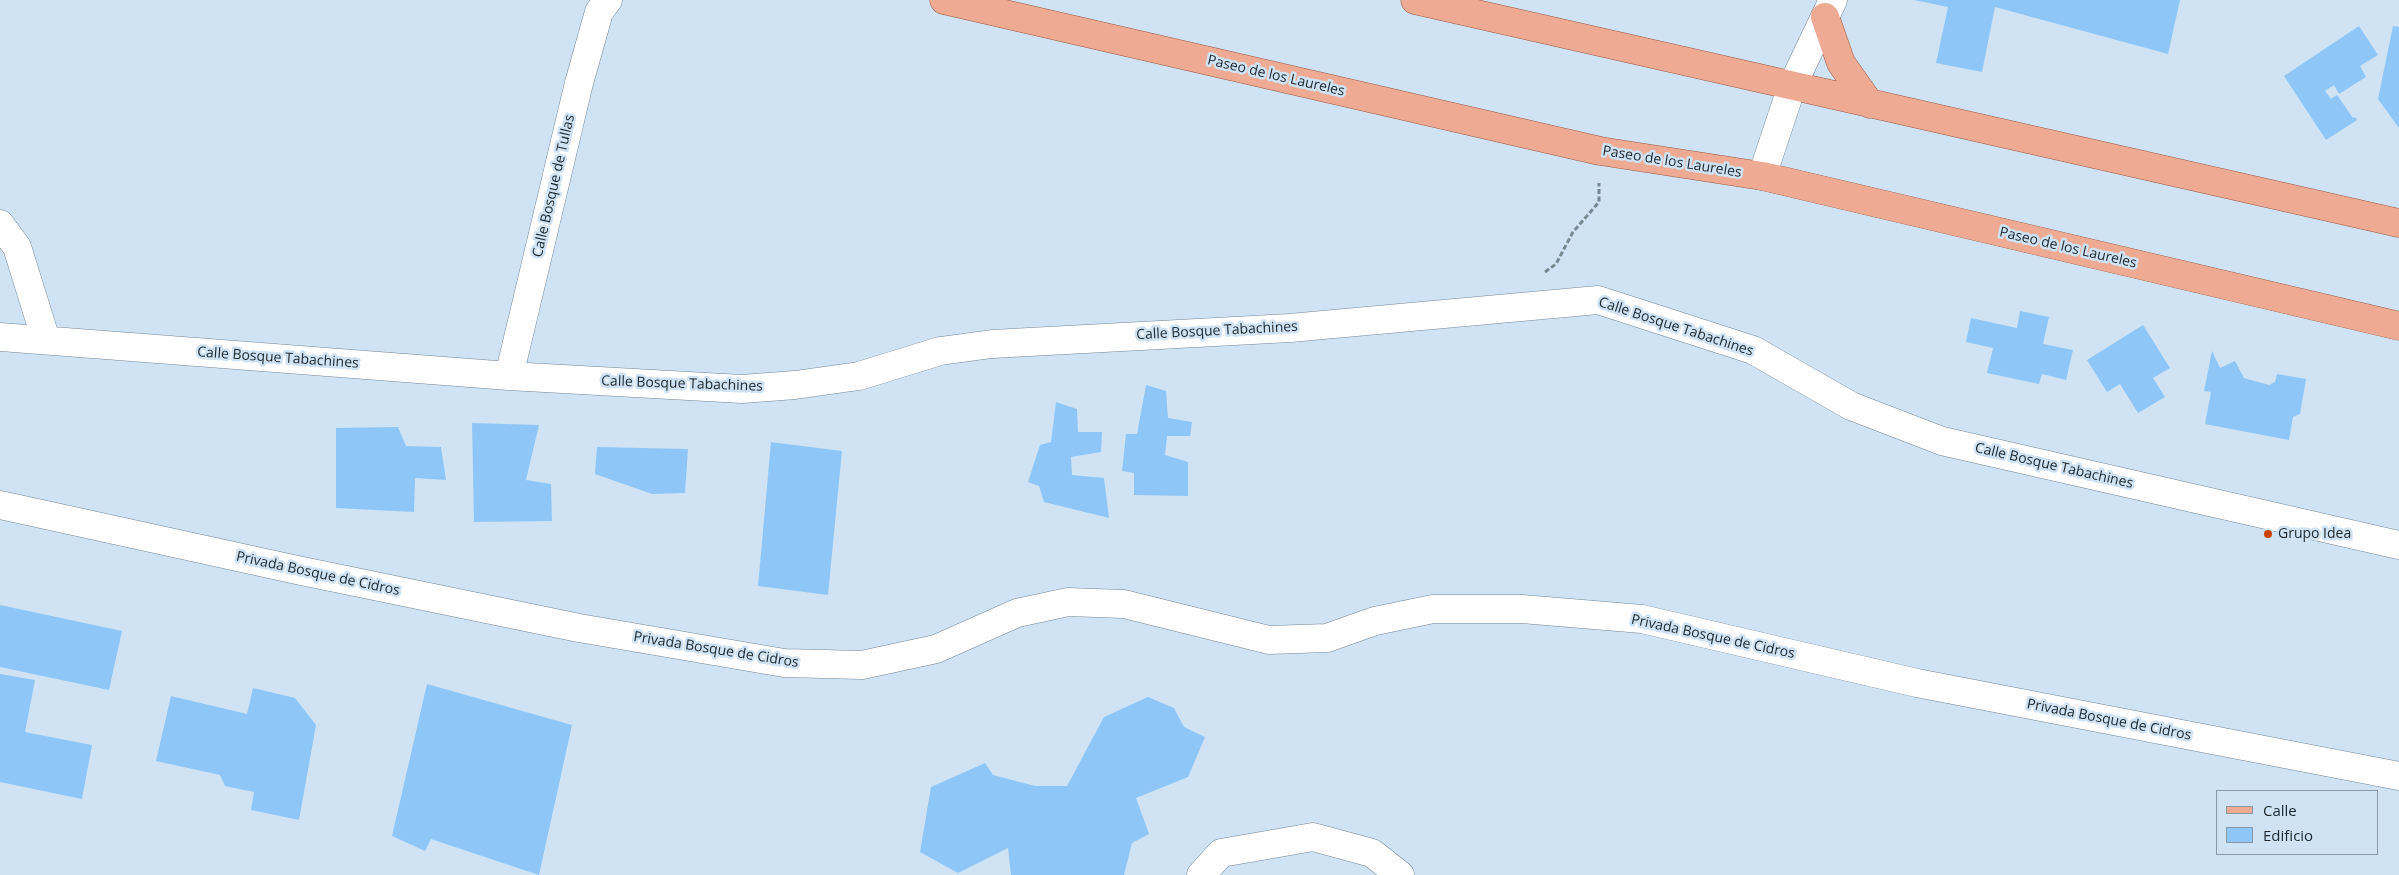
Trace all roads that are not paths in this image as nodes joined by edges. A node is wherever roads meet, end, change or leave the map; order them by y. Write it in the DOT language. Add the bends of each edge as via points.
graph roads {
  1 [pos="608,0"];
  2 [pos="944,0"];
  3 [pos="1415,0"];
  4 [pos="1829,8"];
  5 [pos="1792,86"];
  6 [pos="1870,104"];
  7 [pos="1762,176"];
  8 [pos="2399,223"];
  9 [pos="0,224"];
  10 [pos="2399,326"];
  11 [pos="0,336"];
  12 [pos="46,340"];
  13 [pos="509,376"];
  14 [pos="0,505"];
  15 [pos="2399,545"];
  16 [pos="2399,776"];
  17 [pos="1201,875"];
  18 [pos="1400,875"];
  1 -- 13 [label="street, Calle Bosque de Tullas" via="599,12 579,83"];
  2 -- 7 [label="main road, Paseo de los Laureles" via="1600,151"];
  3 -- 5 [label="main road"];
  4 -- 5 [label="street"];
  4 -- 6 [label="main road" via="1840,63"];
  5 -- 6 [label="main road"];
  5 -- 7 [label="street"];
  6 -- 8 [label="main road"];
  7 -- 10 [label="main road, Paseo de los Laureles"];
  9 -- 12 [label="street" via="17,247"];
  11 -- 12 [label="street, Calle Bosque Tabachines"];
  12 -- 13 [label="street, Calle Bosque Tabachines"];
  13 -- 15 [label="street, Calle Bosque Tabachines" via="742,389 859,376 940,352 992,344 1290,328 1598,300 1753,350 1851,406 1942,441"];
  14 -- 16 [label="street, Privada Bosque de Cidros" via="579,628 784,663 862,665 936,649 1017,613 1068,602 1124,604 1269,640 1327,638 1375,621 1433,609 1522,609 1642,619 1917,683"];
  17 -- 18 [label="street" via="1221,853 1312,837 1372,853"];
}
